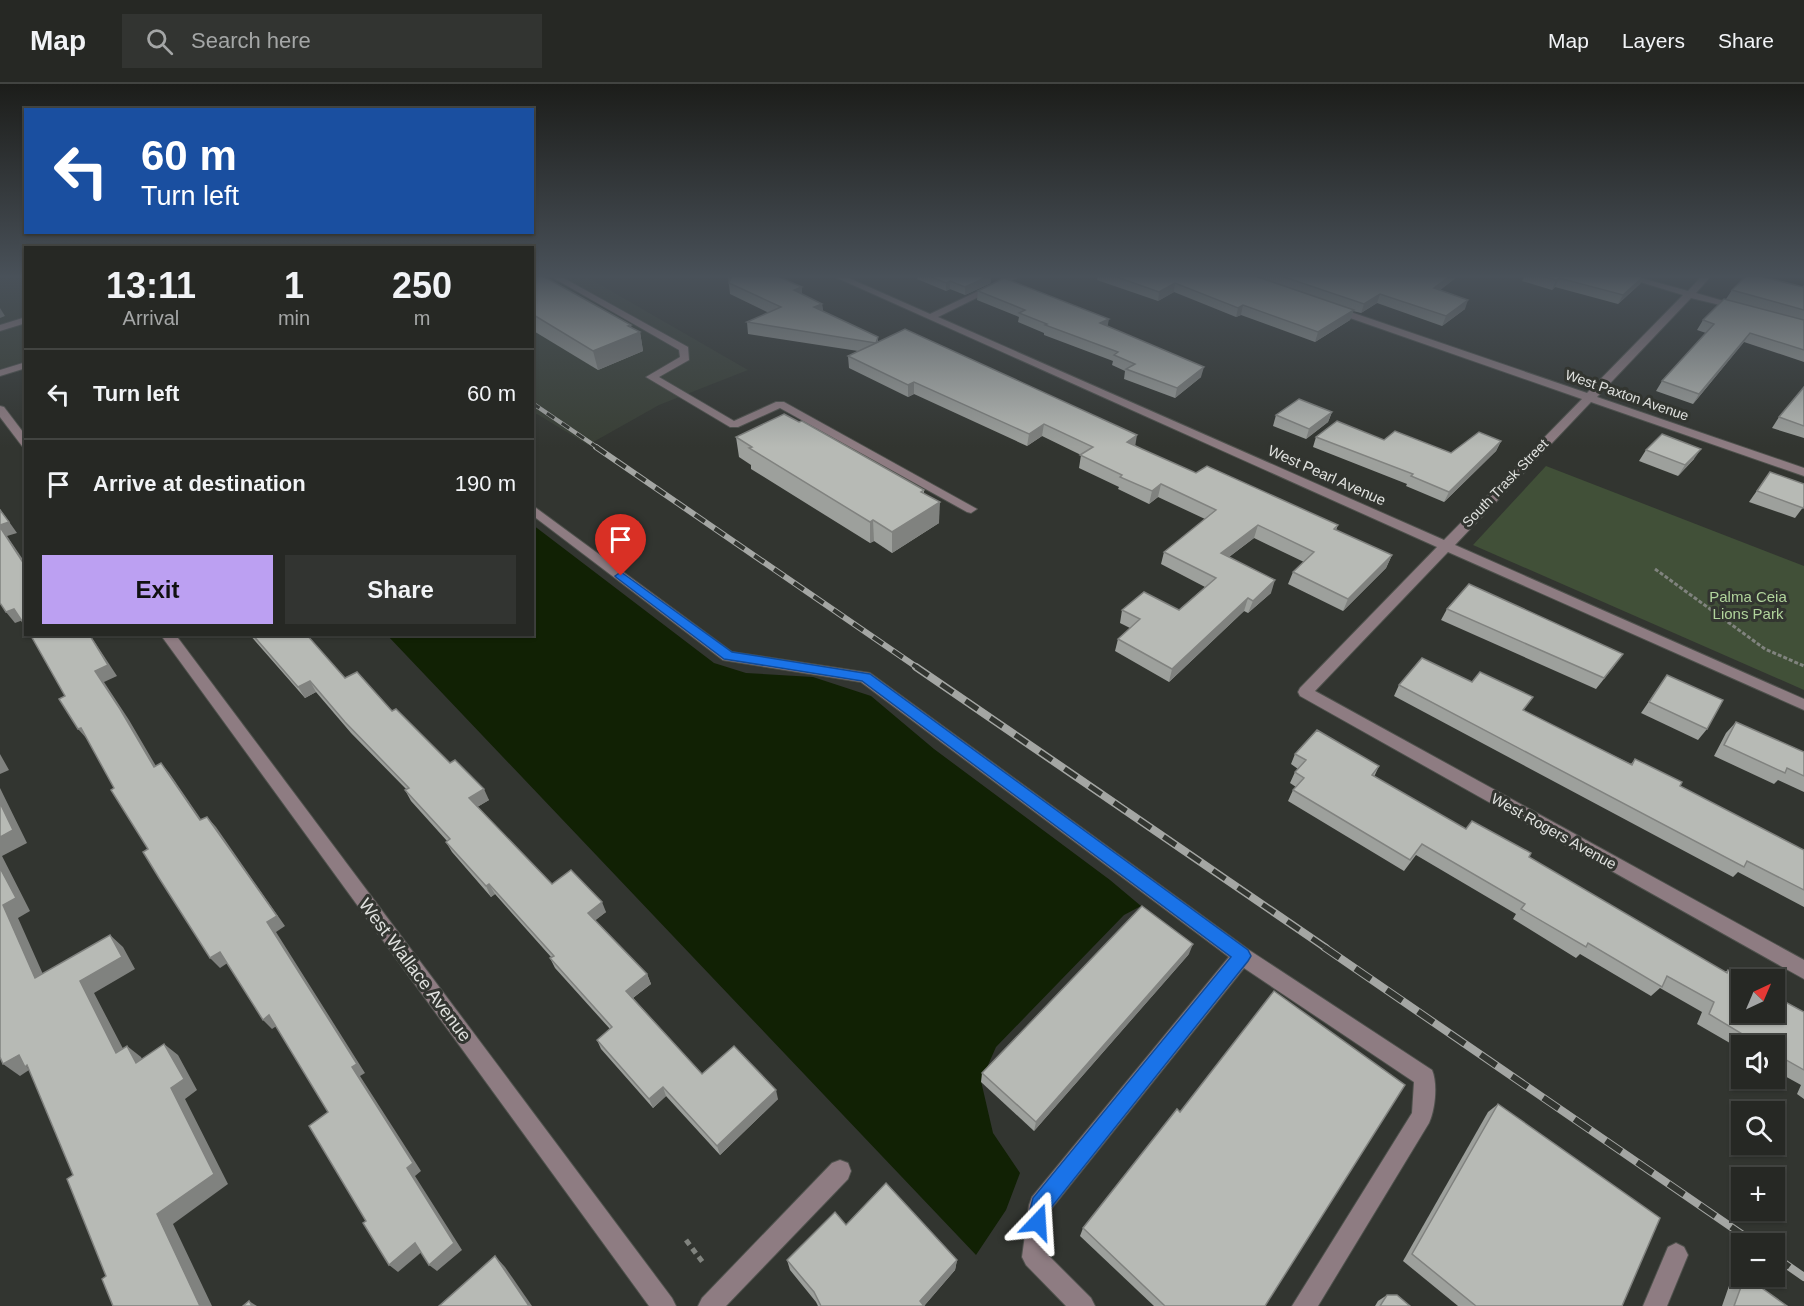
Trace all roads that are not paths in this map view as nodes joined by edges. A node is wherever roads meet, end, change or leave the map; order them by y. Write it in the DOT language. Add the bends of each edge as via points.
graph roads {
  1 [pos="656,333"];
  2 [pos="967,333"];
  3 [pos="1402,333"];
  4 [pos="1651,333"];
  5 [pos="24,366"];
  6 [pos="0,373"];
  7 [pos="1588,397"];
  8 [pos="0,409"];
  9 [pos="24,441"];
  10 [pos="1804,472"];
  11 [pos="971,509"];
  12 [pos="534,510"];
  13 [pos="1445,546"];
  14 [pos="168,636"];
  15 [pos="1305,692"];
  16 [pos="1804,705"];
  17 [pos="1242,956"];
  18 [pos="1804,970"];
  19 [pos="840,1171"];
  20 [pos="1676,1255"];
  21 [pos="664,1306"];
  22 [pos="710,1306"];
  23 [pos="1083,1306"];
  24 [pos="1304,1306"];
  25 [pos="1655,1306"];
  1 -- 11 [label="street" via="684,349 685,358 651,377 734,425 780,404"];
  2 -- 13 [label="street, West Pearl Avenue"];
  3 -- 7 [label="street, West Paxton Avenue"];
  4 -- 7 [label="street, South Trask Street"];
  5 -- 6 [label="street"];
  7 -- 10 [label="street, West Paxton Avenue"];
  7 -- 13 [label="street, South Trask Street"];
  8 -- 9 [label="street"];
  12 -- 17 [label="street" via="728,656 865,677"];
  13 -- 15 [label="street, South Trask Street"];
  13 -- 16 [label="street, West Pearl Avenue"];
  14 -- 21 [label="street, West Wallace Avenue"];
  15 -- 18 [label="street, West Rogers Avenue"];
  17 -- 23 [label="street" via="1040,1205 1034,1257"];
  17 -- 24 [label="street" via="1425,1077 1422,1116"];
  19 -- 22 [label="street"];
  20 -- 25 [label="street"];
}
